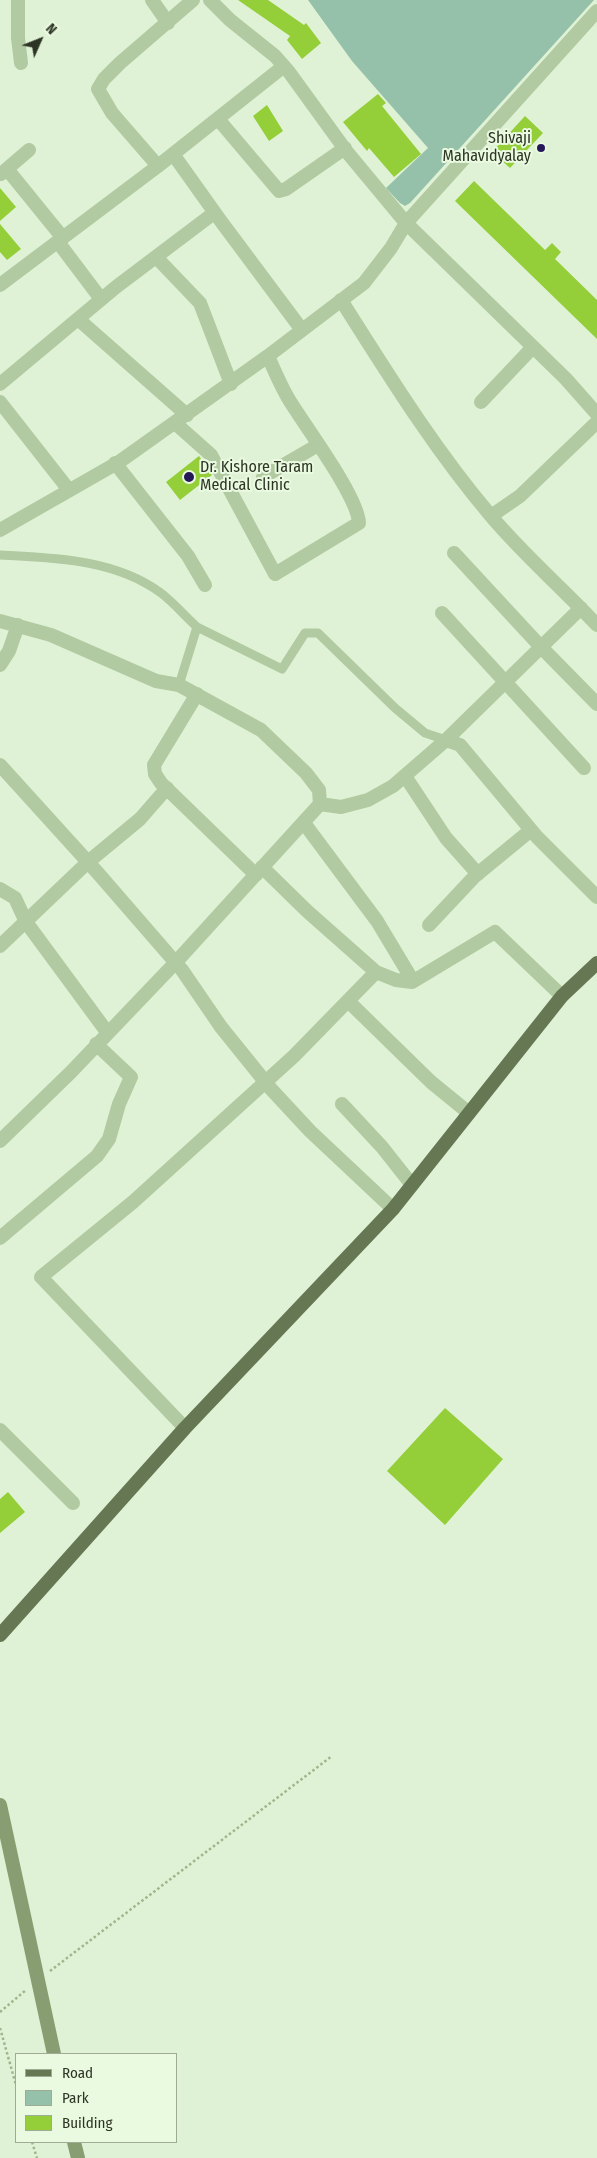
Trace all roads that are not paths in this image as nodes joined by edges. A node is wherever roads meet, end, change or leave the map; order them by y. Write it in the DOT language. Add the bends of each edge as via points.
graph roads {
  1 [pos="18,0"];
  2 [pos="152,0"];
  3 [pos="193,0"];
  4 [pos="210,0"];
  5 [pos="597,11"];
  6 [pos="168,23"];
  7 [pos="21,62"];
  8 [pos="284,66"];
  9 [pos="218,119"];
  10 [pos="344,148"];
  11 [pos="29,150"];
  12 [pos="173,154"];
  13 [pos="158,166"];
  14 [pos="3,172"];
  15 [pos="214,213"];
  16 [pos="406,223"];
  17 [pos="60,240"];
  18 [pos="156,257"];
  19 [pos="0,285"];
  20 [pos="101,299"];
  21 [pos="341,300"];
  22 [pos="78,319"];
  23 [pos="302,330"];
  24 [pos="533,347"];
  25 [pos="268,356"];
  26 [pos="0,384"];
  27 [pos="231,384"];
  28 [pos="0,402"];
  29 [pos="481,402"];
  30 [pos="597,414"];
  31 [pos="181,419"];
  32 [pos="597,422"];
  33 [pos="318,445"];
  34 [pos="116,463"];
  35 [pos="263,477"];
  36 [pos="69,490"];
  37 [pos="491,516"];
  38 [pos="0,530"];
  39 [pos="454,553"];
  40 [pos="0,555"];
  41 [pos="205,585"];
  42 [pos="581,608"];
  43 [pos="442,614"];
  44 [pos="0,621"];
  45 [pos="18,625"];
  46 [pos="597,625"];
  47 [pos="197,627"];
  48 [pos="541,647"];
  49 [pos="0,665"];
  50 [pos="505,682"];
  51 [pos="179,685"];
  52 [pos="197,694"];
  53 [pos="597,704"];
  54 [pos="446,740"];
  55 [pos="0,766"];
  56 [pos="584,768"];
  57 [pos="405,776"];
  58 [pos="167,788"];
  59 [pos="320,804"];
  60 [pos="304,823"];
  61 [pos="531,830"];
  62 [pos="88,862"];
  63 [pos="259,871"];
  64 [pos="478,874"];
  65 [pos="0,889"];
  66 [pos="597,897"];
  67 [pos="26,922"];
  68 [pos="429,925"];
  69 [pos="0,946"];
  70 [pos="176,962"];
  71 [pos="597,963"];
  72 [pos="376,972"];
  73 [pos="413,981"];
  74 [pos="562,996"];
  75 [pos="348,1001"];
  76 [pos="107,1032"];
  77 [pos="96,1044"];
  78 [pos="265,1082"];
  79 [pos="342,1104"];
  80 [pos="469,1113"];
  81 [pos="0,1141"];
  82 [pos="412,1185"];
  83 [pos="393,1209"];
  84 [pos="0,1238"];
  85 [pos="186,1428"];
  86 [pos="0,1430"];
  87 [pos="73,1503"];
  88 [pos="0,1635"];
  89 [pos="0,1805"];
  90 [pos="54,2053"];
  91 [pos="74,2143"];
  92 [pos="78,2158"];
  1 -- 7 [label="street"];
  2 -- 6 [label="street"];
  3 -- 6 [label="street"];
  4 -- 8 [label="street"];
  5 -- 16 [label="street"];
  6 -- 13 [label="street" via="120,63 98,89 112,113"];
  8 -- 9 [label="street"];
  8 -- 10 [label="street"];
  9 -- 10 [label="street" via="279,190 286,189"];
  9 -- 12 [label="street"];
  10 -- 16 [label="street"];
  11 -- 14 [label="street"];
  12 -- 13 [label="street"];
  12 -- 15 [label="street"];
  13 -- 17 [label="street"];
  14 -- 17 [label="street"];
  15 -- 18 [label="street"];
  15 -- 23 [label="street"];
  16 -- 21 [label="street" via="364,283"];
  16 -- 24 [label="street"];
  17 -- 19 [label="street"];
  17 -- 20 [label="street"];
  18 -- 20 [label="street"];
  18 -- 27 [label="street" via="200,303"];
  20 -- 22 [label="street"];
  21 -- 23 [label="street"];
  21 -- 37 [label="street" via="404,399"];
  22 -- 26 [label="street"];
  22 -- 31 [label="street"];
  23 -- 25 [label="street"];
  24 -- 29 [label="street"];
  24 -- 30 [label="street"];
  25 -- 27 [label="street"];
  25 -- 33 [label="street" via="287,396"];
  27 -- 31 [label="street"];
  28 -- 36 [label="street"];
  31 -- 33 [label="street" via="211,455 275,574 359,523 359,513"];
  31 -- 34 [label="street"];
  32 -- 37 [label="street" via="520,496"];
  33 -- 35 [label="street"];
  34 -- 36 [label="street"];
  34 -- 41 [label="street" via="188,556"];
  36 -- 38 [label="street"];
  37 -- 42 [label="street"];
  39 -- 48 [label="street"];
  40 -- 47 [label="lane" via="71,560 125,573 161,593"];
  42 -- 46 [label="street"];
  42 -- 48 [label="street"];
  43 -- 50 [label="street"];
  44 -- 45 [label="street"];
  45 -- 49 [label="street"];
  45 -- 51 [label="street" via="51,635 156,681"];
  47 -- 51 [label="lane"];
  47 -- 54 [label="lane" via="282,669 305,633 318,633 425,733"];
  48 -- 50 [label="street"];
  48 -- 53 [label="street"];
  50 -- 54 [label="street"];
  50 -- 56 [label="street"];
  51 -- 52 [label="street"];
  52 -- 58 [label="street" via="154,765 155,774"];
  52 -- 59 [label="street" via="261,730 306,773 319,790"];
  54 -- 57 [label="street"];
  54 -- 61 [label="street" via="460,745"];
  55 -- 62 [label="street"];
  57 -- 59 [label="street" via="368,800 341,807"];
  57 -- 64 [label="street" via="446,838"];
  58 -- 62 [label="street" via="140,819"];
  58 -- 63 [label="street"];
  59 -- 60 [label="street"];
  60 -- 63 [label="street"];
  60 -- 73 [label="street" via="377,921"];
  61 -- 64 [label="street"];
  61 -- 66 [label="street"];
  62 -- 67 [label="street"];
  62 -- 70 [label="street"];
  63 -- 70 [label="street"];
  63 -- 72 [label="street"];
  64 -- 68 [label="street"];
  65 -- 67 [label="street" via="15,898"];
  67 -- 69 [label="street"];
  67 -- 76 [label="street"];
  70 -- 76 [label="street"];
  70 -- 78 [label="street" via="221,1027"];
  71 -- 74 [label="main road"];
  72 -- 73 [label="street" via="396,980"];
  72 -- 75 [label="street"];
  73 -- 74 [label="street" via="495,932"];
  74 -- 80 [label="main road"];
  75 -- 78 [label="street"];
  75 -- 80 [label="street" via="431,1082"];
  76 -- 77 [label="street"];
  77 -- 81 [label="street"];
  77 -- 84 [label="street" via="131,1077 118,1104 109,1138 97,1156"];
  78 -- 83 [label="street" via="310,1131"];
  78 -- 85 [label="street" via="133,1202 41,1277"];
  79 -- 82 [label="street"];
  80 -- 82 [label="main road"];
  82 -- 83 [label="main road"];
  83 -- 85 [label="main road"];
  85 -- 88 [label="main road"];
  86 -- 87 [label="street"];
  89 -- 90 [label="main road"];
  91 -- 92 [label="main road"];
}
